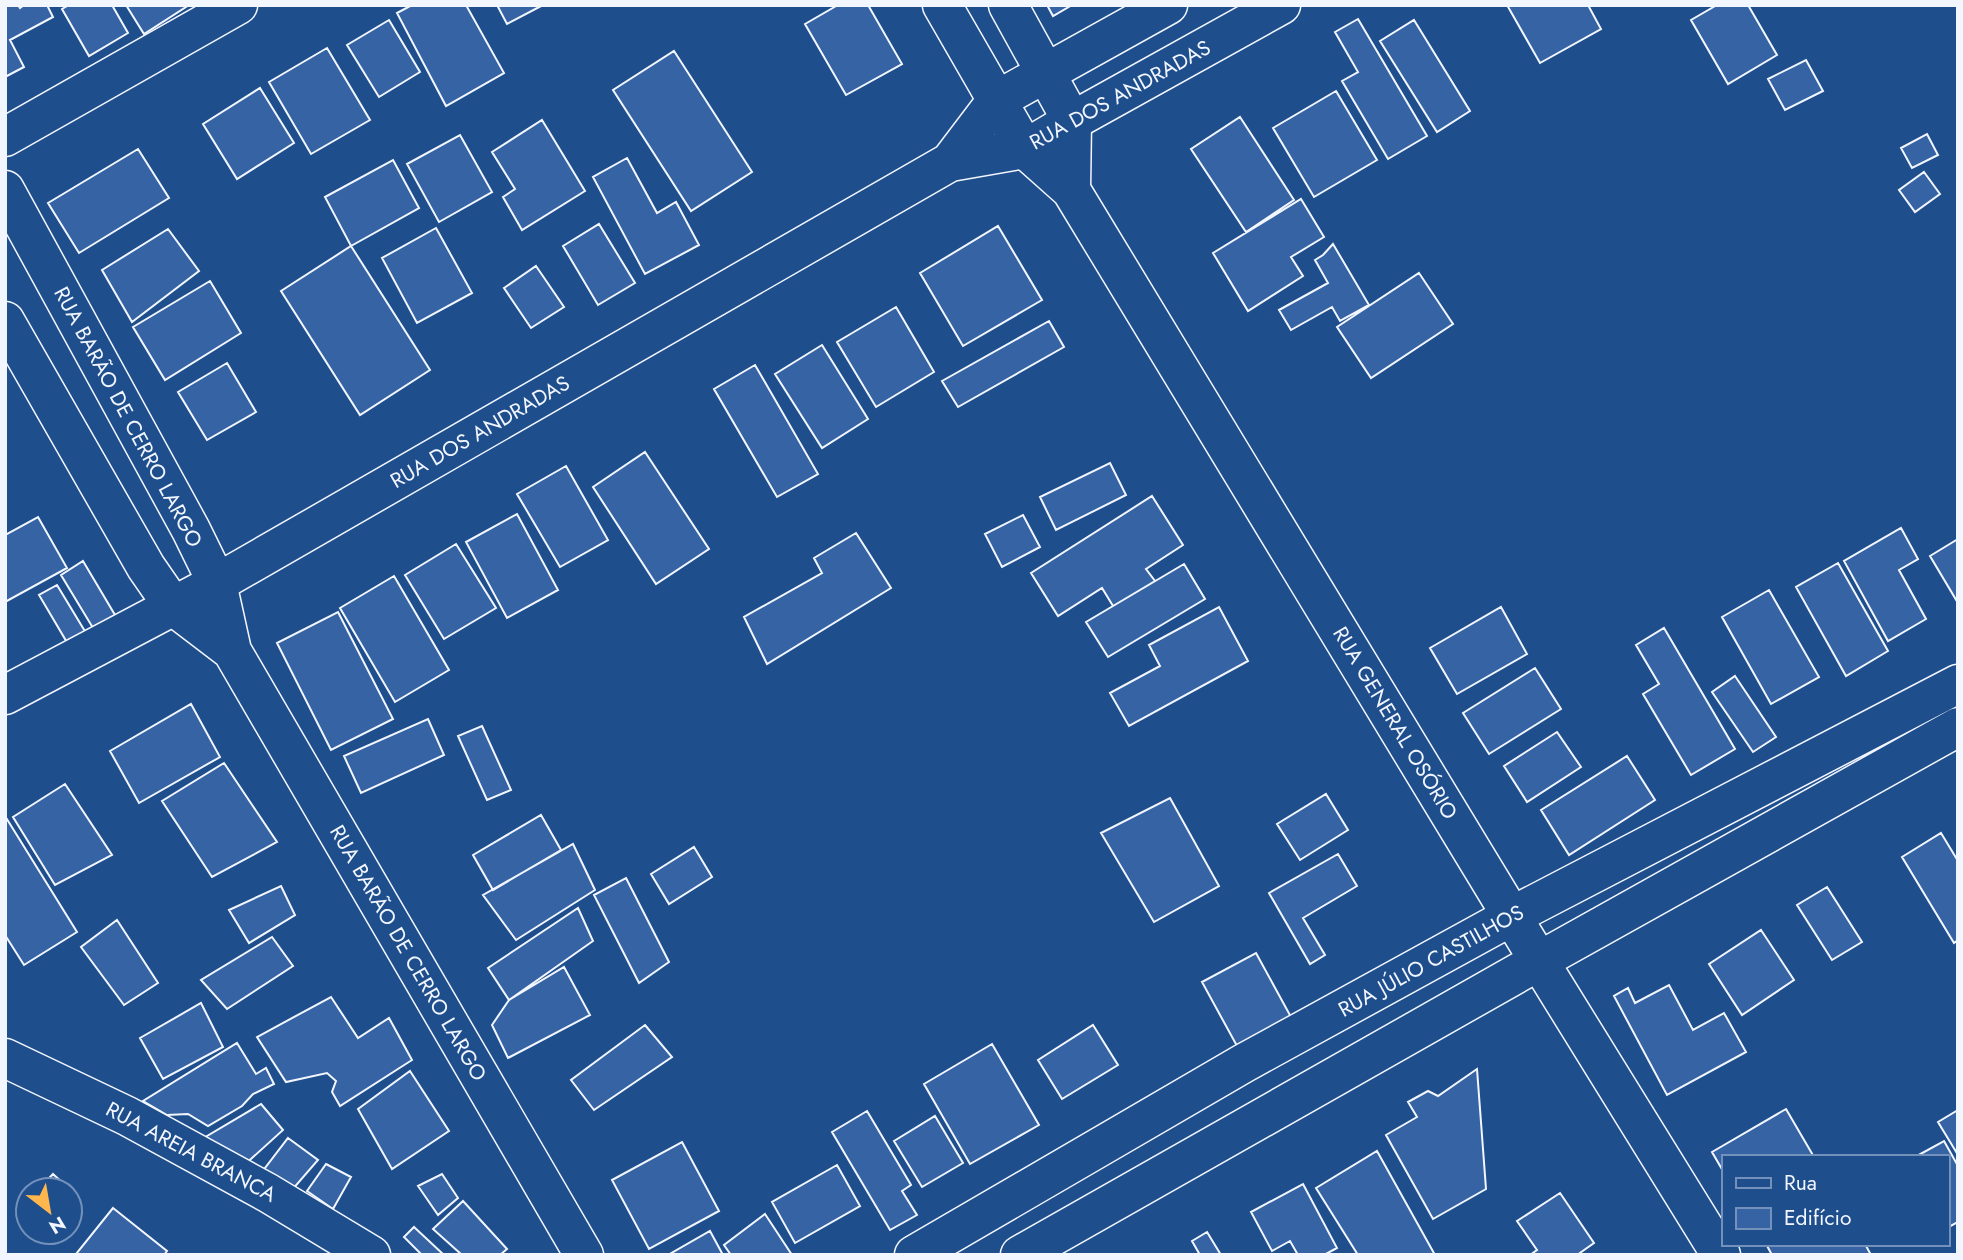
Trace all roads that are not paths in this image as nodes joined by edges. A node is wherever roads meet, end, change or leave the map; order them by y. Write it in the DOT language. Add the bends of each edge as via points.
graph roads {
  1 [pos="238,5"];
  2 [pos="942,5"];
  3 [pos="1008,5"];
  4 [pos="1168,5"];
  5 [pos="1281,5"];
  6 [pos="1046,73"];
  7 [pos="997,100"];
  8 [pos="1072,121"];
  9 [pos="5,137"];
  10 [pos="1025,149"];
  11 [pos="950,162"];
  12 [pos="5,190"];
  13 [pos="1071,190"];
  14 [pos="5,321"];
  15 [pos="217,583"];
  16 [pos="173,606"];
  17 [pos="232,651"];
  18 [pos="1958,684"];
  19 [pos="5,695"];
  20 [pos="1958,727"];
  21 [pos="1512,916"];
  22 [pos="1539,961"];
  23 [pos="5,1058"];
  24 [pos="1244,1063"];
  25 [pos="1272,1112"];
  26 [pos="372,1255"];
  27 [pos="584,1255"];
  28 [pos="914,1255"];
  29 [pos="1020,1255"];
  30 [pos="1721,1255"];
  1 -- 9 [label="street"];
  2 -- 7 [label="street, RUA GENERAL OSÓRIO"];
  3 -- 6 [label="street"];
  4 -- 6 [label="street, RUA DOS ANDRADAS"];
  5 -- 8 [label="street, RUA DOS ANDRADAS"];
  6 -- 7 [label="street, RUA DOS ANDRADAS"];
  6 -- 8 [label="street"];
  7 -- 10 [label="street, RUA GENERAL OSÓRIO"];
  7 -- 11 [label="street, RUA DOS ANDRADAS"];
  8 -- 10 [label="street, RUA DOS ANDRADAS"];
  8 -- 13 [label="street"];
  10 -- 11 [label="street, RUA DOS ANDRADAS"];
  10 -- 13 [label="street, RUA GENERAL OSÓRIO"];
  11 -- 15 [label="street, RUA DOS ANDRADAS"];
  12 -- 15 [label="street, RUA BARÃO DE CERRO LARGO"];
  13 -- 21 [label="street, RUA GENERAL OSÓRIO"];
  14 -- 16 [label="street, RUA BARÃO DE CERRO LARGO" via="146,568"];
  15 -- 16 [label="street, RUA DOS ANDRADAS"];
  15 -- 17 [label="street, RUA BARÃO DE CERRO LARGO"];
  16 -- 17 [label="street, RUA BARÃO DE CERRO LARGO"];
  16 -- 19 [label="street, RUA DOS ANDRADAS"];
  17 -- 27 [label="street, RUA BARÃO DE CERRO LARGO"];
  18 -- 21 [label="street, RUA JÚLIO CASTILHOS"];
  20 -- 22 [label="street"];
  21 -- 22 [label="street, RUA GENERAL OSÓRIO"];
  21 -- 24 [label="street, RUA JÚLIO CASTILHOS"];
  22 -- 25 [label="street"];
  22 -- 30 [label="street, RUA GENERAL OSÓRIO"];
  23 -- 26 [label="street, RUA AREIA BRANCA" via="139,1122"];
  24 -- 25 [label="street"];
  24 -- 28 [label="street, RUA JÚLIO CASTILHOS"];
  25 -- 29 [label="street"];
}
